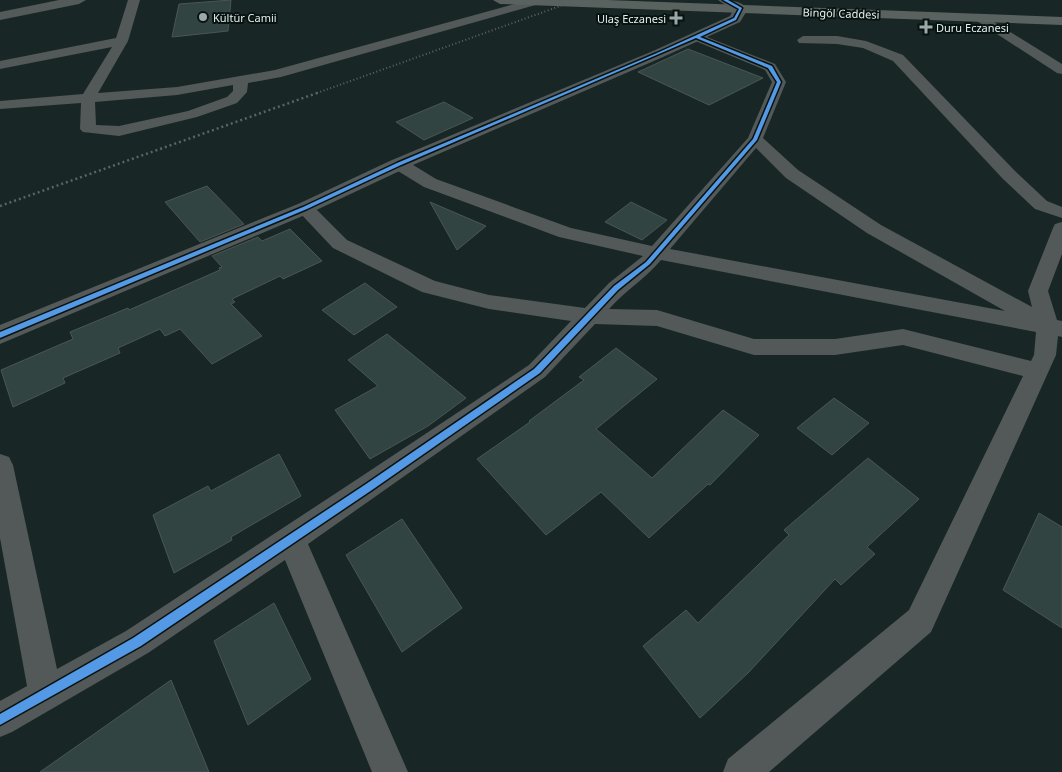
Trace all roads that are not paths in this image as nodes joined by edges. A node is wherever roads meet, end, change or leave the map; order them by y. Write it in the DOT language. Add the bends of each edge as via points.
graph roads {
  1 [pos="79,0"];
  2 [pos="134,0"];
  3 [pos="500,0"];
  4 [pos="540,1"];
  5 [pos="733,3"];
  6 [pos="1062,12"];
  7 [pos="0,16"];
  8 [pos="981,18"];
  9 [pos="1062,21"];
  10 [pos="697,36"];
  11 [pos="803,40"];
  12 [pos="122,41"];
  13 [pos="0,65"];
  14 [pos="1062,70"];
  15 [pos="241,80"];
  16 [pos="88,98"];
  17 [pos="0,105"];
  18 [pos="755,139"];
  19 [pos="399,164"];
  20 [pos="305,208"];
  21 [pos="1062,213"];
  22 [pos="1062,228"];
  23 [pos="656,253"];
  24 [pos="589,316"];
  25 [pos="1055,327"];
  26 [pos="0,335"];
  27 [pos="1038,371"];
  28 [pos="0,465"];
  29 [pos="291,539"];
  30 [pos="45,694"];
  31 [pos="0,720"];
  32 [pos="390,772"];
  33 [pos="741,772"];
  1 -- 7 [label="street"];
  2 -- 12 [label="street"];
  3 -- 4 [label="main road, Bingöl Caddesi"];
  4 -- 5 [label="main road, Bingöl Caddesi"];
  4 -- 15 [label="street" via="276,74"];
  5 -- 6 [label="main road, Bingöl Caddesi"];
  5 -- 8 [label="main road, Bingöl Caddesi"];
  5 -- 10 [label="street" via="735,19"];
  8 -- 9 [label="main road, Bingöl Caddesi"];
  8 -- 14 [label="street"];
  10 -- 18 [label="street" via="770,67 779,82"];
  10 -- 19 [label="street"];
  11 -- 21 [label="street" via="837,40 866,45 898,58 1009,175 1041,205"];
  12 -- 13 [label="street"];
  12 -- 16 [label="street"];
  15 -- 16 [label="street" via="176,91"];
  15 -- 16 [label="street" via="240,92 232,100 192,114 119,131 88,128"];
  16 -- 17 [label="street"];
  18 -- 23 [label="street"];
  18 -- 25 [label="street" via="792,174 874,229"];
  19 -- 20 [label="street"];
  19 -- 23 [label="street" via="430,183 566,232"];
  20 -- 24 [label="street" via="340,244 429,287 489,302"];
  20 -- 26 [label="street"];
  22 -- 25 [label="street" via="1038,291"];
  23 -- 24 [label="street"];
  23 -- 25 [label="street"];
  24 -- 27 [label="street" via="657,318 754,347 835,346 903,337"];
  24 -- 29 [label="street" via="537,371"];
  25 -- 27 [label="street"];
  27 -- 33 [label="street" via="920,621"];
  28 -- 30 [label="street"];
  29 -- 30 [label="street" via="137,642"];
  29 -- 32 [label="street"];
  30 -- 31 [label="street"];
}
